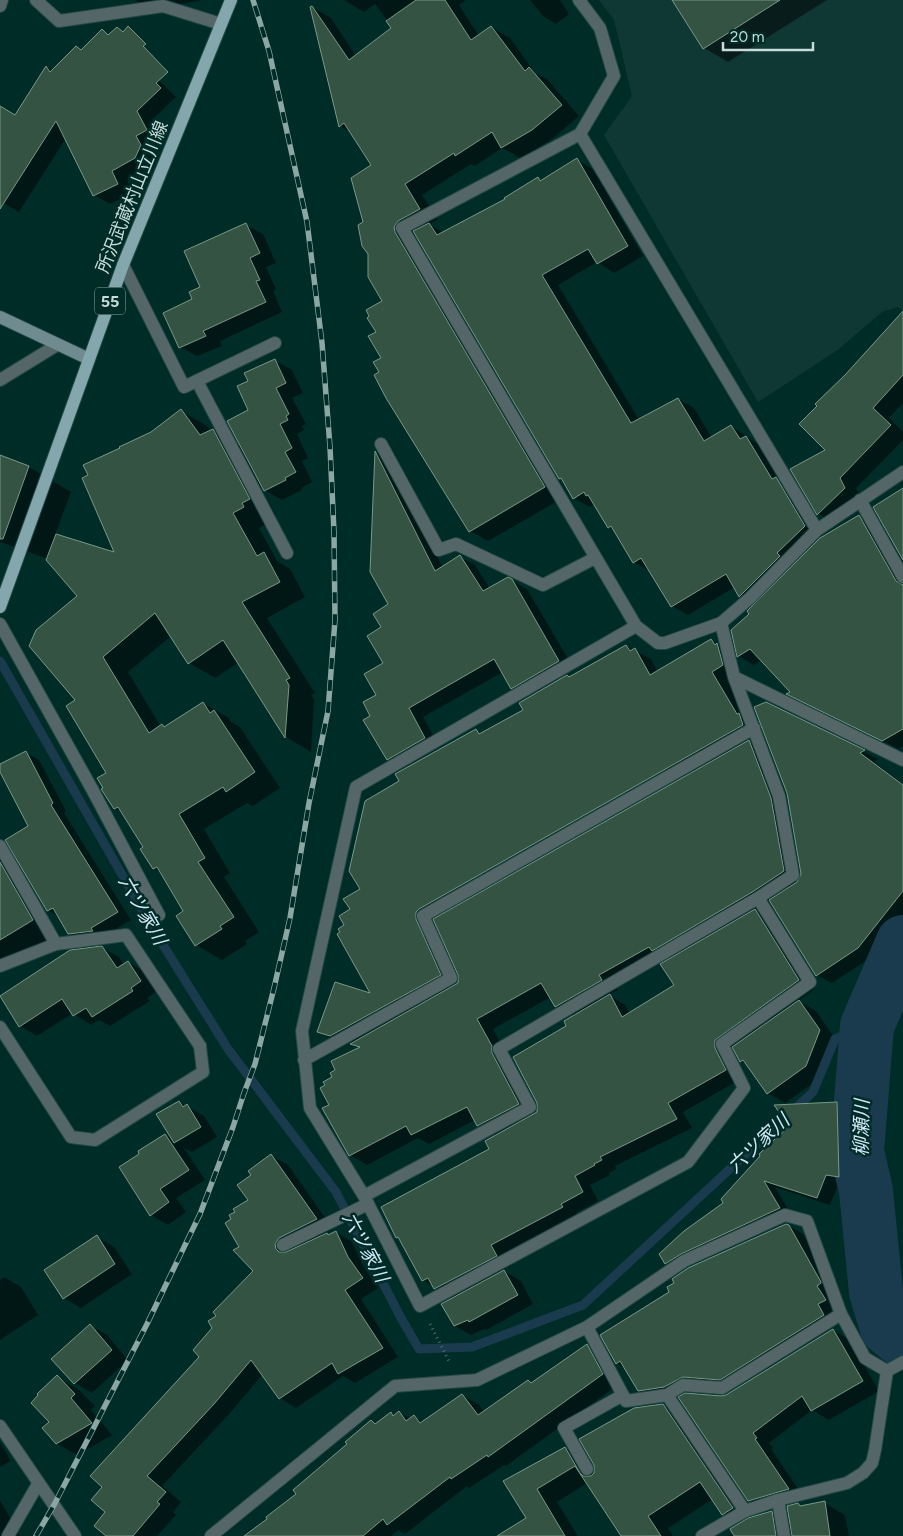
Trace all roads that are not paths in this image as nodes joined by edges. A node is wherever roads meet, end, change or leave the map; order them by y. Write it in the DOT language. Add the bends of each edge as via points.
graph roads {
  1 [pos="2,0"];
  2 [pos="36,0"];
  3 [pos="231,0"];
  4 [pos="579,0"];
  5 [pos="0,6"];
  6 [pos="221,24"];
  7 [pos="580,134"];
  8 [pos="123,265"];
  9 [pos="0,317"];
  10 [pos="275,343"];
  11 [pos="57,345"];
  12 [pos="89,359"];
  13 [pos="0,380"];
  14 [pos="197,381"];
  15 [pos="380,444"];
  16 [pos="903,472"];
  17 [pos="860,500"];
  18 [pos="817,530"];
  19 [pos="287,553"];
  20 [pos="596,558"];
  21 [pos="903,577"];
  22 [pos="0,607"];
  23 [pos="721,623"];
  24 [pos="0,624"];
  25 [pos="636,626"];
  26 [pos="734,677"];
  27 [pos="754,728"];
  28 [pos="903,760"];
  29 [pos="0,846"];
  30 [pos="758,898"];
  31 [pos="159,915"];
  32 [pos="56,944"];
  33 [pos="0,966"];
  34 [pos="0,1027"];
  35 [pos="304,1060"];
  36 [pos="366,1200"];
  37 [pos="284,1245"];
  38 [pos="842,1314"];
  39 [pos="587,1327"];
  40 [pos="903,1362"];
  41 [pos="887,1371"];
  42 [pos="667,1395"];
  43 [pos="623,1396"];
  44 [pos="0,1426"];
  45 [pos="587,1469"];
  46 [pos="38,1484"];
  47 [pos="778,1500"];
  48 [pos="745,1511"];
  49 [pos="8,1536"];
  50 [pos="75,1536"];
  51 [pos="211,1536"];
  52 [pos="702,1536"];
  53 [pos="784,1536"];
  1 -- 5 [label="street"];
  2 -- 6 [label="street" via="59,21 163,6"];
  3 -- 6 [label="main road, 所沢武蔵村山立川線 / 55"];
  4 -- 7 [label="street" via="600,28 614,76"];
  6 -- 8 [label="main road, 所沢武蔵村山立川線 / 55"];
  7 -- 18 [label="street"];
  7 -- 20 [label="street" via="402,228"];
  8 -- 12 [label="main road, 所沢武蔵村山立川線 / 55"];
  8 -- 14 [label="street" via="184,387"];
  9 -- 11 [label="street"];
  10 -- 14 [label="street"];
  11 -- 12 [label="street"];
  11 -- 13 [label="street"];
  12 -- 22 [label="main road, 所沢武蔵村山立川線 / 55"];
  14 -- 19 [label="street"];
  15 -- 20 [label="street" via="439,550 456,544 543,585"];
  16 -- 17 [label="street"];
  17 -- 18 [label="street"];
  17 -- 21 [label="street"];
  18 -- 23 [label="street"];
  20 -- 25 [label="street"];
  23 -- 25 [label="street" via="658,644"];
  23 -- 26 [label="street"];
  24 -- 31 [label="street"];
  25 -- 35 [label="street" via="356,787 302,1031"];
  26 -- 27 [label="street"];
  26 -- 28 [label="street"];
  27 -- 30 [label="street" via="779,796 793,875"];
  27 -- 35 [label="street" via="423,916 451,978"];
  29 -- 32 [label="street"];
  30 -- 36 [label="street" via="499,1049 530,1107"];
  30 -- 36 [label="street" via="810,982 722,1044 744,1088 688,1162 420,1306"];
  32 -- 33 [label="street"];
  32 -- 34 [label="street" via="126,935 200,1046 203,1072 95,1140 71,1137"];
  35 -- 36 [label="street" via="310,1108"];
  36 -- 37 [label="street"];
  38 -- 39 [label="street" via="807,1221 785,1215 684,1261"];
  38 -- 41 [label="street" via="864,1358"];
  38 -- 42 [label="street" via="722,1388 683,1385"];
  39 -- 43 [label="street"];
  39 -- 51 [label="street" via="477,1380 395,1386"];
  40 -- 41 [label="street"];
  41 -- 47 [label="street" via="872,1463 847,1483"];
  42 -- 43 [label="street" via="626,1401"];
  42 -- 48 [label="street"];
  43 -- 45 [label="street" via="564,1428"];
  44 -- 46 [label="street"];
  46 -- 49 [label="street"];
  46 -- 50 [label="street"];
  47 -- 48 [label="street"];
  47 -- 53 [label="street"];
  48 -- 52 [label="street"];
}
